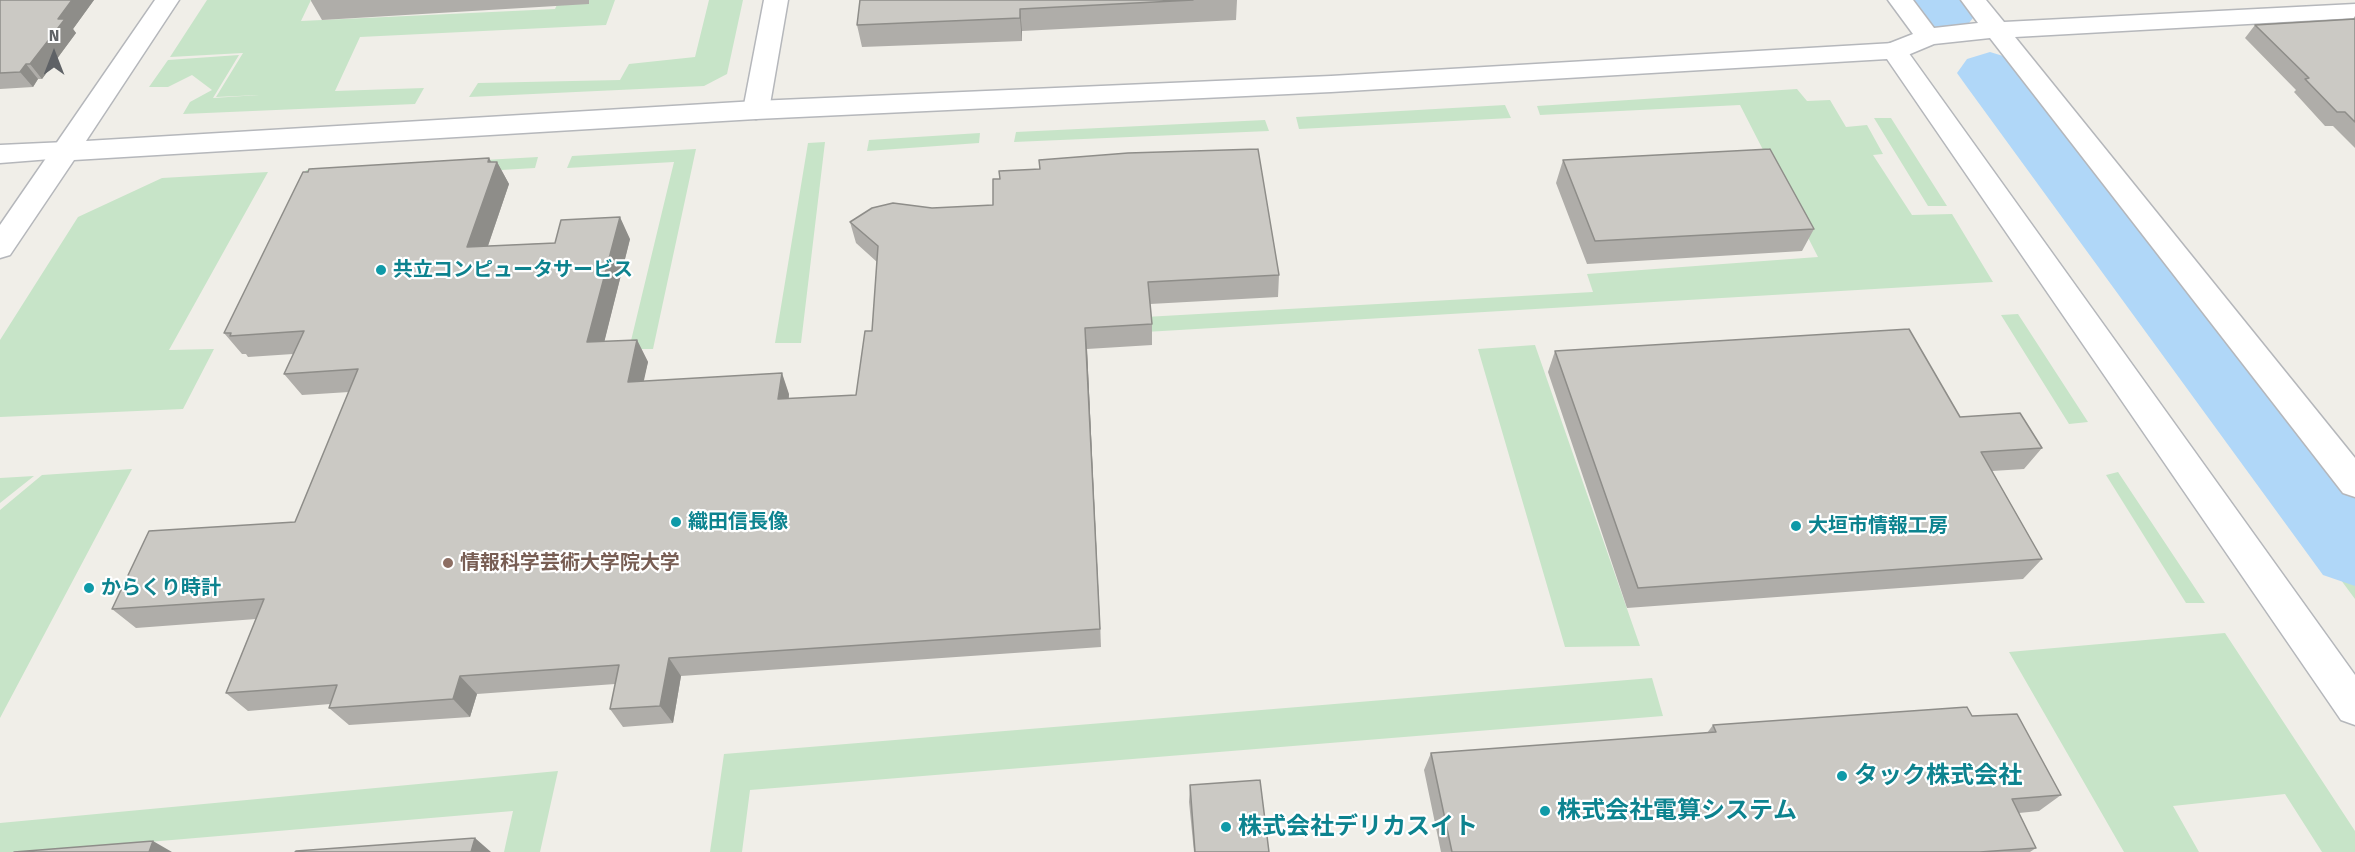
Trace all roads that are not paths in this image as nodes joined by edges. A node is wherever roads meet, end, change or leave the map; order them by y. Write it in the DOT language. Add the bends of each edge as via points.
graph roads {
  1 [pos="167,0"];
  2 [pos="776,0"];
  3 [pos="1900,0"];
  4 [pos="1973,0"];
  5 [pos="2355,11"];
  6 [pos="1995,28"];
  7 [pos="1928,37"];
  8 [pos="1894,51"];
  9 [pos="756,110"];
  10 [pos="66,151"];
  11 [pos="0,154"];
  12 [pos="0,248"];
  13 [pos="2355,483"];
  14 [pos="2355,707"];
  1 -- 10 [label="street"];
  2 -- 9 [label="street"];
  3 -- 7 [label="street"];
  4 -- 6 [label="street"];
  5 -- 6 [label="street"];
  6 -- 7 [label="street"];
  6 -- 13 [label="street"];
  7 -- 8 [label="street"];
  8 -- 9 [label="street" via="1331,84"];
  8 -- 14 [label="street"];
  9 -- 10 [label="street"];
  10 -- 11 [label="street"];
  10 -- 12 [label="street"];
}
